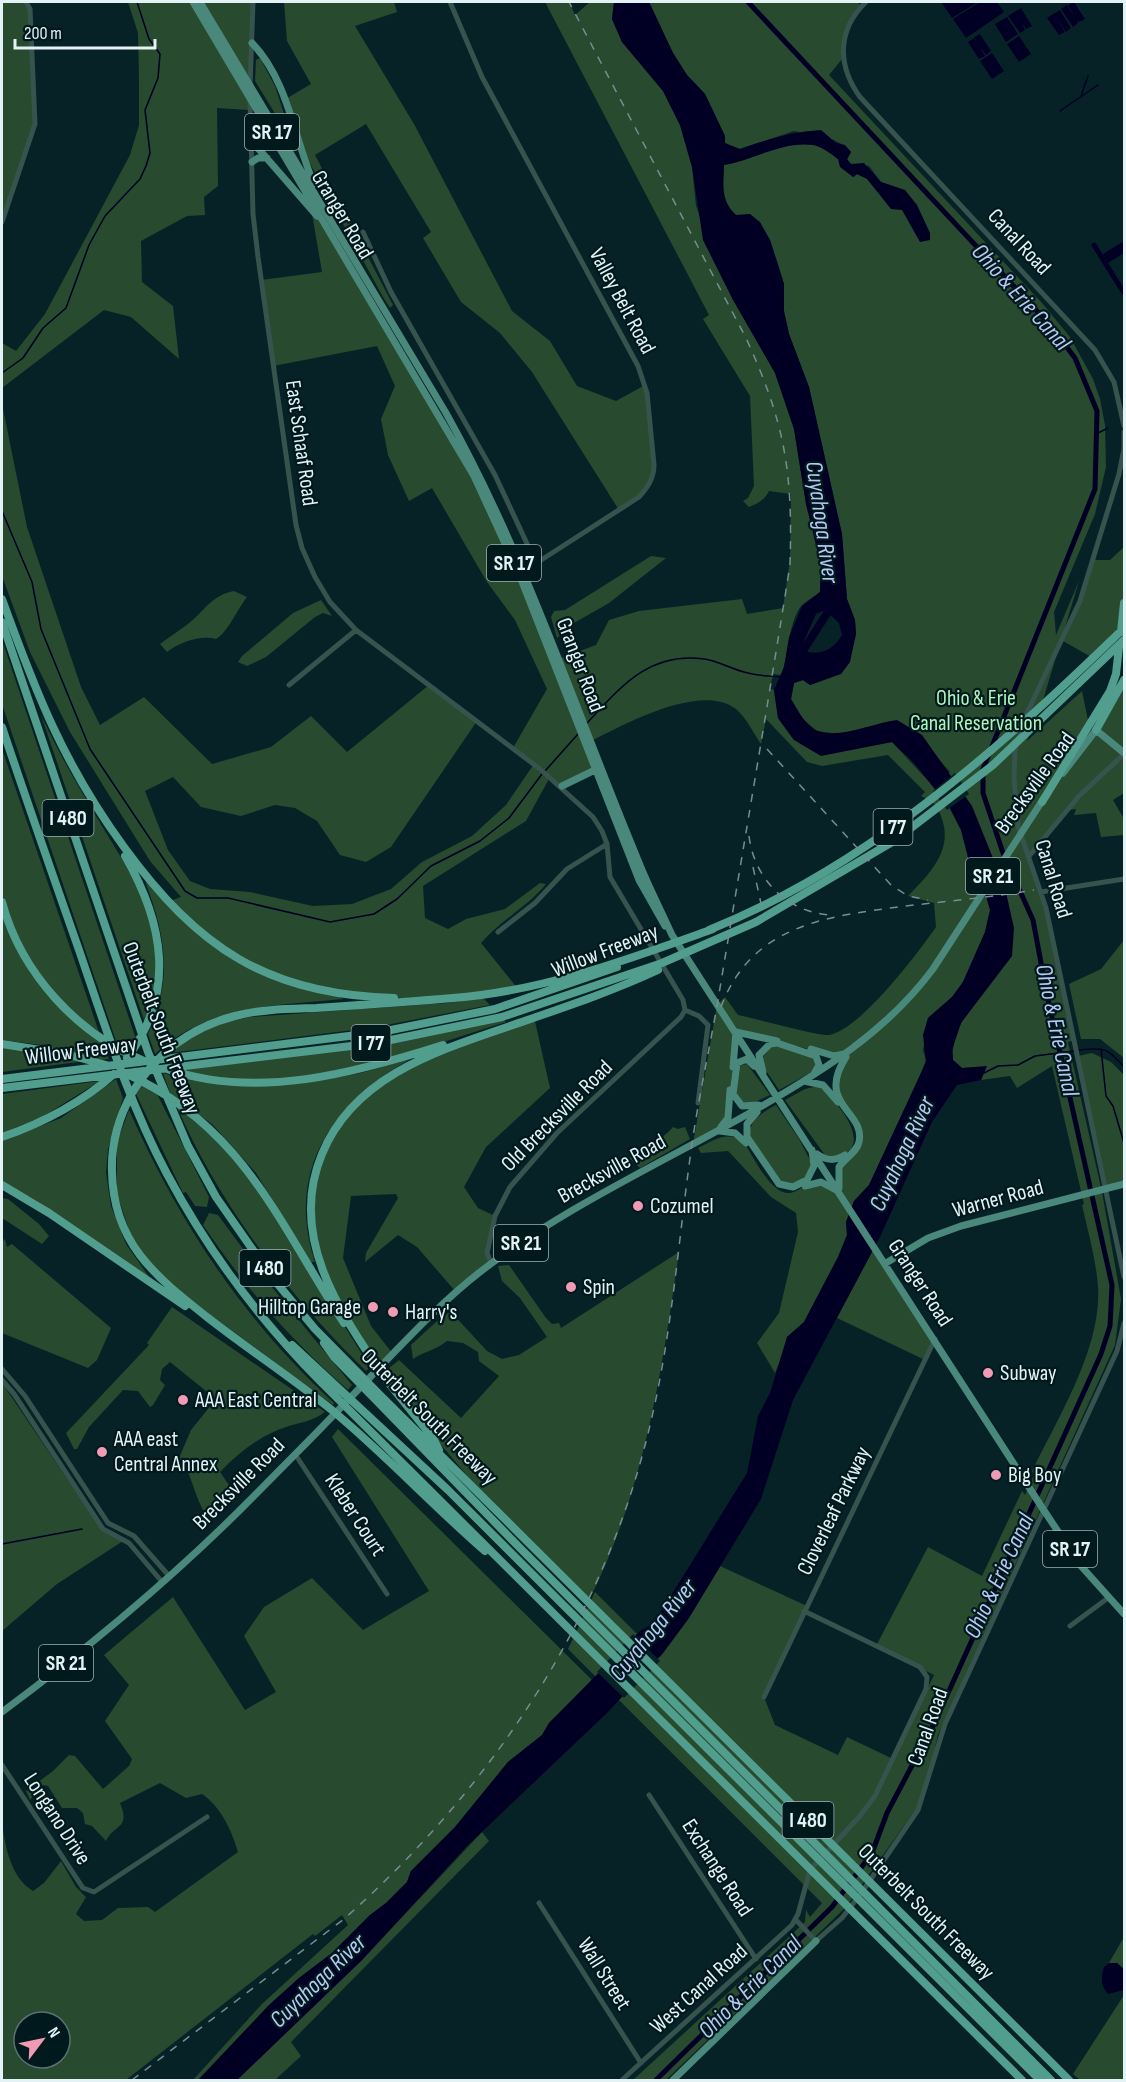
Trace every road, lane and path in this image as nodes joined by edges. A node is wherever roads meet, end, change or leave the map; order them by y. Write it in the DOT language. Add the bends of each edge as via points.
graph roads {
  1 [pos="26,2"];
  2 [pos="193,2"];
  3 [pos="200,2"];
  4 [pos="253,2"];
  5 [pos="450,2"];
  6 [pos="866,2"];
  7 [pos="252,43"];
  8 [pos="250,139"];
  9 [pos="267,158"];
  10 [pos="252,162"];
  11 [pos="327,214"];
  12 [pos="2,222"];
  13 [pos="363,232"];
  14 [pos="349,263"];
  15 [pos="457,406"];
  16 [pos="443,414"];
  17 [pos="1125,426"];
  18 [pos="1125,432"];
  19 [pos="536,563"];
  20 [pos="521,572"];
  21 [pos="2,599"];
  22 [pos="1124,604"];
  23 [pos="2,622"];
  24 [pos="1125,628"];
  25 [pos="356,630"];
  26 [pos="1125,640"];
  27 [pos="1125,680"];
  28 [pos="289,685"];
  29 [pos="2,727"];
  30 [pos="1096,730"];
  31 [pos="1125,753"];
  32 [pos="598,769"];
  33 [pos="562,786"];
  34 [pos="1041,802"];
  35 [pos="108,826"];
  36 [pos="607,844"];
  37 [pos="1030,855"];
  38 [pos="1125,879"];
  39 [pos="1041,892"];
  40 [pos="2,902"];
  41 [pos="744,928"];
  42 [pos="714,929"];
  43 [pos="498,932"];
  44 [pos="431,999"];
  45 [pos="685,1010"];
  46 [pos="733,1029"];
  47 [pos="482,1034"];
  48 [pos="2,1044"];
  49 [pos="848,1054"];
  50 [pos="236,1055"];
  51 [pos="2,1079"];
  52 [pos="765,1079"];
  53 [pos="804,1081"];
  54 [pos="2,1088"];
  55 [pos="698,1103"];
  56 [pos="767,1103"];
  57 [pos="717,1132"];
  58 [pos="2,1137"];
  59 [pos="812,1149"];
  60 [pos="1125,1184"];
  61 [pos="2,1185"];
  62 [pos="1103,1189"];
  63 [pos="840,1193"];
  64 [pos="491,1263"];
  65 [pos="886,1263"];
  66 [pos="1124,1267"];
  67 [pos="231,1277"];
  68 [pos="1125,1277"];
  69 [pos="1125,1323"];
  70 [pos="312,1324"];
  71 [pos="224,1332"];
  72 [pos="935,1339"];
  73 [pos="2,1369"];
  74 [pos="382,1374"];
  75 [pos="2,1380"];
  76 [pos="295,1454"];
  77 [pos="441,1455"];
  78 [pos="1041,1506"];
  79 [pos="473,1536"];
  80 [pos="170,1577"];
  81 [pos="163,1583"];
  82 [pos="387,1594"];
  83 [pos="1108,1598"];
  84 [pos="804,1611"];
  85 [pos="1125,1614"];
  86 [pos="1070,1626"];
  87 [pos="764,1697"];
  88 [pos="2,1712"];
  89 [pos="2,1765"];
  90 [pos="650,1795"];
  91 [pos="207,1817"];
  92 [pos="539,1903"];
  93 [pos="796,1920"];
  94 [pos="816,1941"];
  95 [pos="756,1959"];
  96 [pos="641,2063"];
  97 [pos="622,2080"];
  98 [pos="673,2080"];
  99 [pos="1022,2080"];
  100 [pos="1040,2080"];
  101 [pos="1051,2080"];
  102 [pos="1069,2080"];
  1 -- 12 [label="street" via="30,9 35,124"];
  2 -- 14 [label="main road, Granger Road / SR 17"];
  3 -- 11 [label="main road, Granger Road / SR 17"];
  4 -- 7 [label="street, East Schaaf Road"];
  5 -- 19 [label="street, Valley Belt Road" via="484,80 638,366 647,393 654,465 647,489"];
  6 -- 17 [label="street, Canal Road" via="847,26 843,39 845,70 860,97 1095,350 1114,382"];
  7 -- 8 [label="street, East Schaaf Road"];
  7 -- 11 [label="main road" via="280,90"];
  8 -- 9 [label="main road"];
  8 -- 10 [label="street, East Schaaf Road"];
  9 -- 10 [label="main road"];
  9 -- 14 [label="main road" via="311,208"];
  10 -- 25 [label="street, East Schaaf Road" via="258,258 296,525 315,577 330,602"];
  11 -- 16 [label="main road, Granger Road / SR 17"];
  13 -- 15 [label="street, Granger Road" via="391,292"];
  14 -- 16 [label="main road, Granger Road / SR 17"];
  15 -- 16 [label="street"];
  15 -- 19 [label="street, Granger Road"];
  16 -- 20 [label="main road, Granger Road / SR 17" via="494,502"];
  18 -- 37 [label="street, Canal Road" via="1119,474 1080,601 1026,715 1015,750 1015,806 1021,836"];
  19 -- 20 [label="street, Valley Belt Road"];
  20 -- 32 [label="main road, Granger Road / SR 17"];
  21 -- 35 [label="highway" via="33,687 57,740"];
  22 -- 34 [label="highway" via="1110,691"];
  23 -- 70 [label="highway, Outerbelt South Freeway / I 480" via="161,1086 216,1197 256,1256"];
  24 -- 42 [label="highway, Willow Freeway / I 77" via="983,760 903,821 781,896"];
  25 -- 28 [label="street"];
  25 -- 33 [label="street, East Schaaf Road"];
  26 -- 41 [label="highway, Willow Freeway / I 77" via="1048,716 962,791 894,842"];
  27 -- 30 [label="highway"];
  29 -- 67 [label="highway, I 480" via="140,1119 194,1222"];
  30 -- 31 [label="main road"];
  30 -- 34 [label="main road, Brecksville Road / SR 21"];
  31 -- 37 [label="street" via="1079,796"];
  32 -- 33 [label="main road"];
  32 -- 46 [label="main road, Granger Road / SR 17" via="642,879 672,935"];
  33 -- 36 [label="street, East Schaaf Road" via="593,817"];
  34 -- 49 [label="main road, Brecksville Road / SR 21" via="918,990"];
  35 -- 44 [label="highway" via="167,902 204,936 239,959 287,981 319,990"];
  35 -- 58 [label="highway" via="141,886 156,928 160,964 153,1008 136,1045 104,1082 58,1113"];
  36 -- 43 [label="street" via="567,869 535,903"];
  36 -- 45 [label="street" via="610,877 683,1000"];
  37 -- 39 [label="street, Canal Road"];
  38 -- 39 [label="street"];
  39 -- 62 [label="street, Canal Road" via="1074,1035"];
  40 -- 47 [label="highway" via="29,964 63,1006 88,1029 134,1056 178,1073 236,1082 292,1080 369,1067"];
  41 -- 47 [label="highway" via="628,984"];
  41 -- 50 [label="highway, Willow Freeway / I 77" via="662,963 502,1017 376,1043"];
  42 -- 44 [label="highway" via="580,974 480,995"];
  42 -- 50 [label="highway, Willow Freeway / I 77" via="586,980 495,1009"];
  44 -- 71 [label="highway" via="261,1011 226,1018 177,1043 136,1086 121,1117 112,1162 121,1221 131,1244 152,1271"];
  45 -- 55 [label="street" via="708,1025"];
  45 -- 64 [label="street, Old Brecksville Road" via="557,1133 510,1187 495,1216 487,1253"];
  46 -- 49 [label="main road" via="834,1056"];
  46 -- 52 [label="main road, Granger Road / SR 17"];
  46 -- 57 [label="main road" via="728,1118"];
  47 -- 74 [label="highway" via="406,1066 368,1091 341,1120 318,1162 310,1204 318,1258 334,1296"];
  48 -- 74 [label="highway" via="89,1060 136,1078 188,1110 225,1142 258,1183 359,1347"];
  49 -- 53 [label="main road, Brecksville Road / SR 21"];
  49 -- 63 [label="main road" via="837,1070 835,1088 860,1141 839,1167"];
  50 -- 51 [label="highway, Willow Freeway / I 77"];
  50 -- 54 [label="highway, Willow Freeway / I 77"];
  52 -- 53 [label="main road" via="759,1055 770,1044 777,1043 816,1056 818,1069"];
  52 -- 56 [label="main road" via="749,1061 740,1060 735,1067 733,1094 744,1107"];
  52 -- 59 [label="main road, Granger Road / SR 17"];
  53 -- 56 [label="main road, Brecksville Road / SR 21"];
  53 -- 59 [label="main road" via="823,1084 828,1089 856,1134 854,1146 839,1159 826,1159"];
  56 -- 57 [label="main road, Brecksville Road / SR 21"];
  56 -- 59 [label="main road" via="745,1130 779,1184 793,1187 807,1180 814,1166"];
  57 -- 63 [label="main road" via="731,1131 741,1137 779,1188 793,1191 821,1182"];
  57 -- 64 [label="main road, Brecksville Road / SR 21" via="547,1226"];
  59 -- 63 [label="main road, Granger Road / SR 17"];
  60 -- 62 [label="main road, Warner Road"];
  61 -- 71 [label="highway"];
  62 -- 65 [label="main road, Warner Road" via="961,1226 928,1238"];
  62 -- 66 [label="street, Canal Road"];
  63 -- 65 [label="main road, Granger Road / SR 17"];
  64 -- 76 [label="main road, Brecksville Road / SR 21" via="448,1299"];
  65 -- 72 [label="main road, Granger Road / SR 17"];
  66 -- 68 [label="street, Canal Road"];
  67 -- 79 [label="highway, I 480" via="297,1358"];
  67 -- 100 [label="highway" via="298,1351 448,1490"];
  69 -- 78 [label="street, Canal Road" via="1117,1351"];
  70 -- 77 [label="highway, Outerbelt South Freeway / I 480"];
  70 -- 101 [label="highway" via="334,1357 490,1518"];
  71 -- 79 [label="highway" via="333,1411"];
  72 -- 78 [label="main road, Granger Road / SR 17"];
  72 -- 84 [label="street, Cloverleaf Parkway"];
  73 -- 80 [label="street" via="108,1523 134,1536"];
  74 -- 77 [label="highway" via="433,1438"];
  75 -- 81 [label="street" via="103,1529 129,1543"];
  76 -- 80 [label="main road, Brecksville Road / SR 21"];
  76 -- 82 [label="street, Kleber Court"];
  77 -- 102 [label="highway, Outerbelt South Freeway / I 480"];
  78 -- 83 [label="main road, Granger Road / SR 17"];
  78 -- 94 [label="street, Canal Road" via="945,1724 918,1810 862,1893"];
  79 -- 99 [label="highway, I 480"];
  80 -- 81 [label="main road, Brecksville Road / SR 21"];
  81 -- 88 [label="main road, Brecksville Road / SR 21"];
  83 -- 85 [label="main road, Granger Road / SR 17"];
  83 -- 86 [label="street"];
  84 -- 87 [label="street, Cloverleaf Parkway"];
  84 -- 93 [label="street" via="920,1667 928,1682 875,1796 810,1870"];
  89 -- 91 [label="street, Longano Drive" via="83,1888 94,1892"];
  90 -- 95 [label="street, Exchange Road"];
  92 -- 96 [label="street, Wall Street"];
  93 -- 94 [label="street"];
  93 -- 95 [label="street, West Canal Road"];
  94 -- 98 [label="main road, Canal Road"];
  95 -- 96 [label="street, West Canal Road"];
  96 -- 97 [label="street, West Canal Road"];
}
